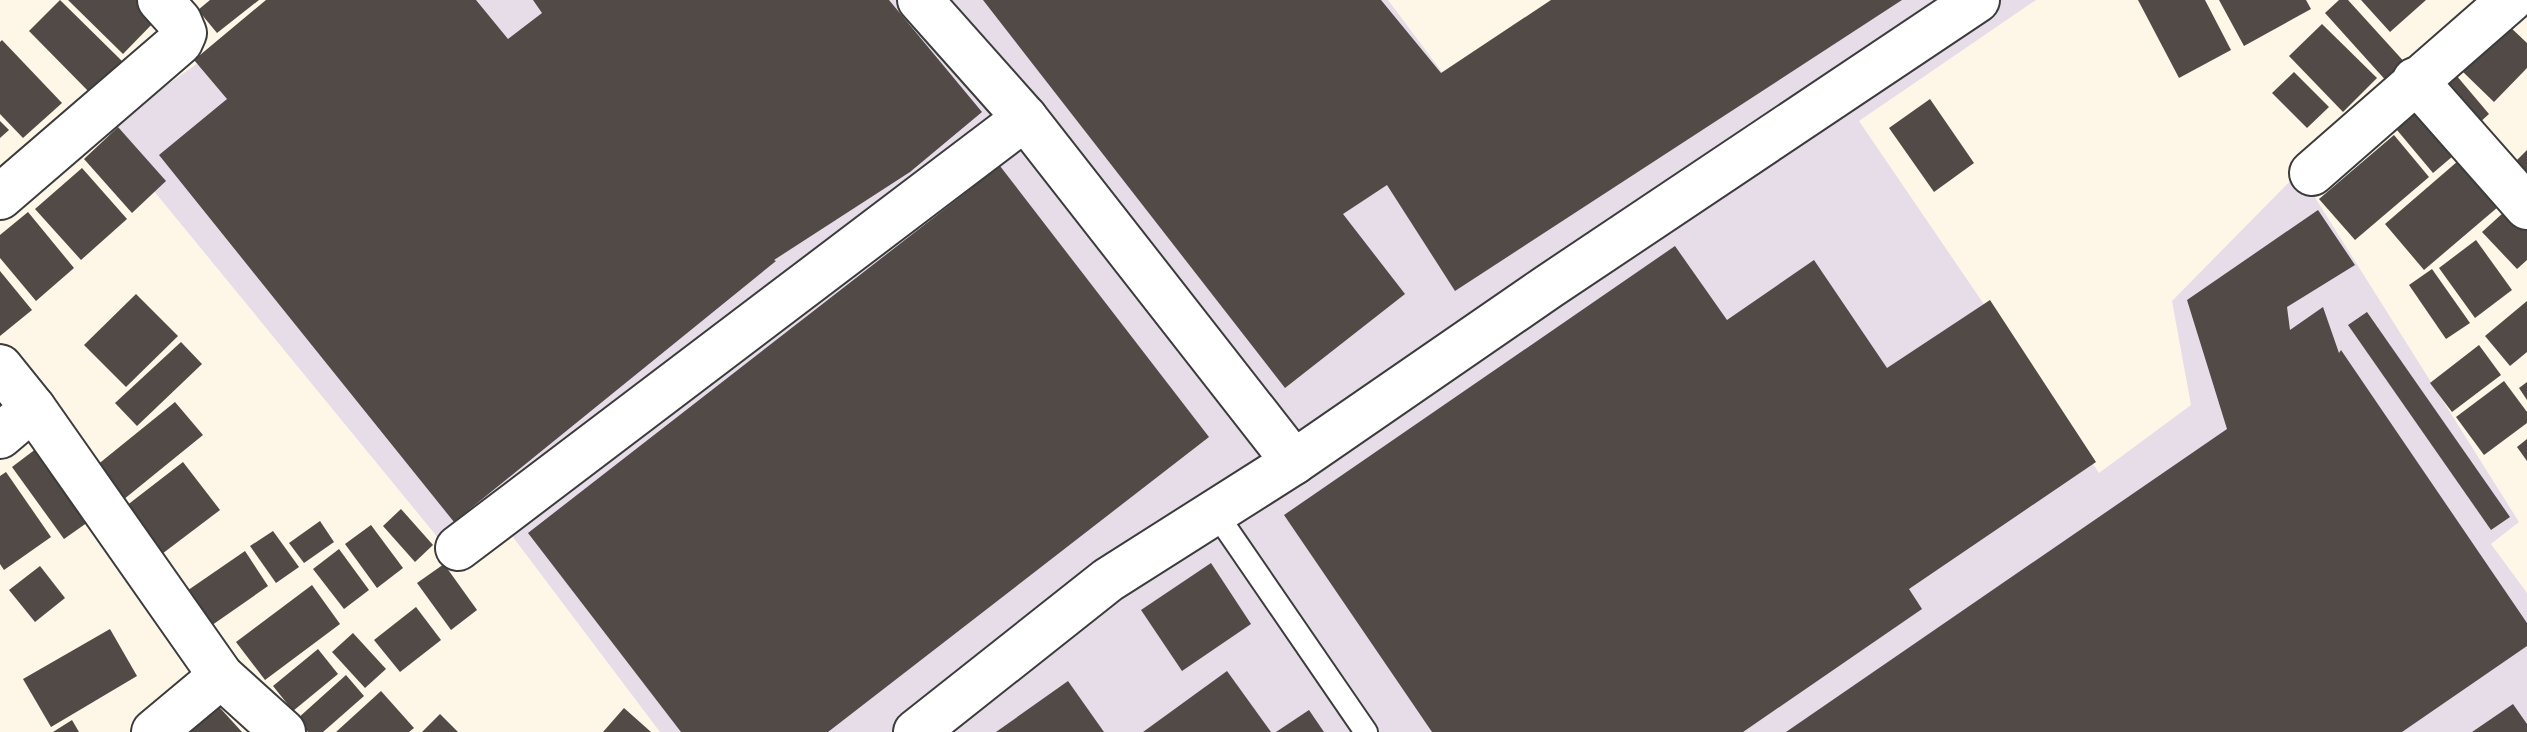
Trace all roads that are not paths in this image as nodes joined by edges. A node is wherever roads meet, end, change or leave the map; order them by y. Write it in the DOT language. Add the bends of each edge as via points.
graph roads {
  1 [pos="160,0"];
  2 [pos="920,0"];
  3 [pos="1977,0"];
  4 [pos="2510,0"];
  5 [pos="2415,80"];
  6 [pos="1025,118"];
  7 [pos="2312,173"];
  8 [pos="0,197"];
  9 [pos="2527,207"];
  10 [pos="0,367"];
  11 [pos="33,408"];
  12 [pos="0,436"];
  13 [pos="1294,462"];
  14 [pos="1215,512"];
  15 [pos="458,548"];
  16 [pos="221,676"];
  17 [pos="154,732"];
  18 [pos="283,732"];
  19 [pos="916,732"];
  20 [pos="1366,732"];
  1 -- 8 [label="street" via="179,21 184,33 180,42"];
  2 -- 6 [label="street"];
  3 -- 13 [label="street"];
  4 -- 5 [label="street"];
  5 -- 7 [label="street"];
  5 -- 9 [label="street"];
  6 -- 13 [label="street"];
  6 -- 15 [label="street"];
  10 -- 11 [label="street"];
  11 -- 12 [label="street"];
  11 -- 16 [label="street"];
  13 -- 14 [label="street"];
  14 -- 19 [label="street" via="1108,580"];
  14 -- 20 [label="lane"];
  16 -- 17 [label="street"];
  16 -- 18 [label="street"];
}
